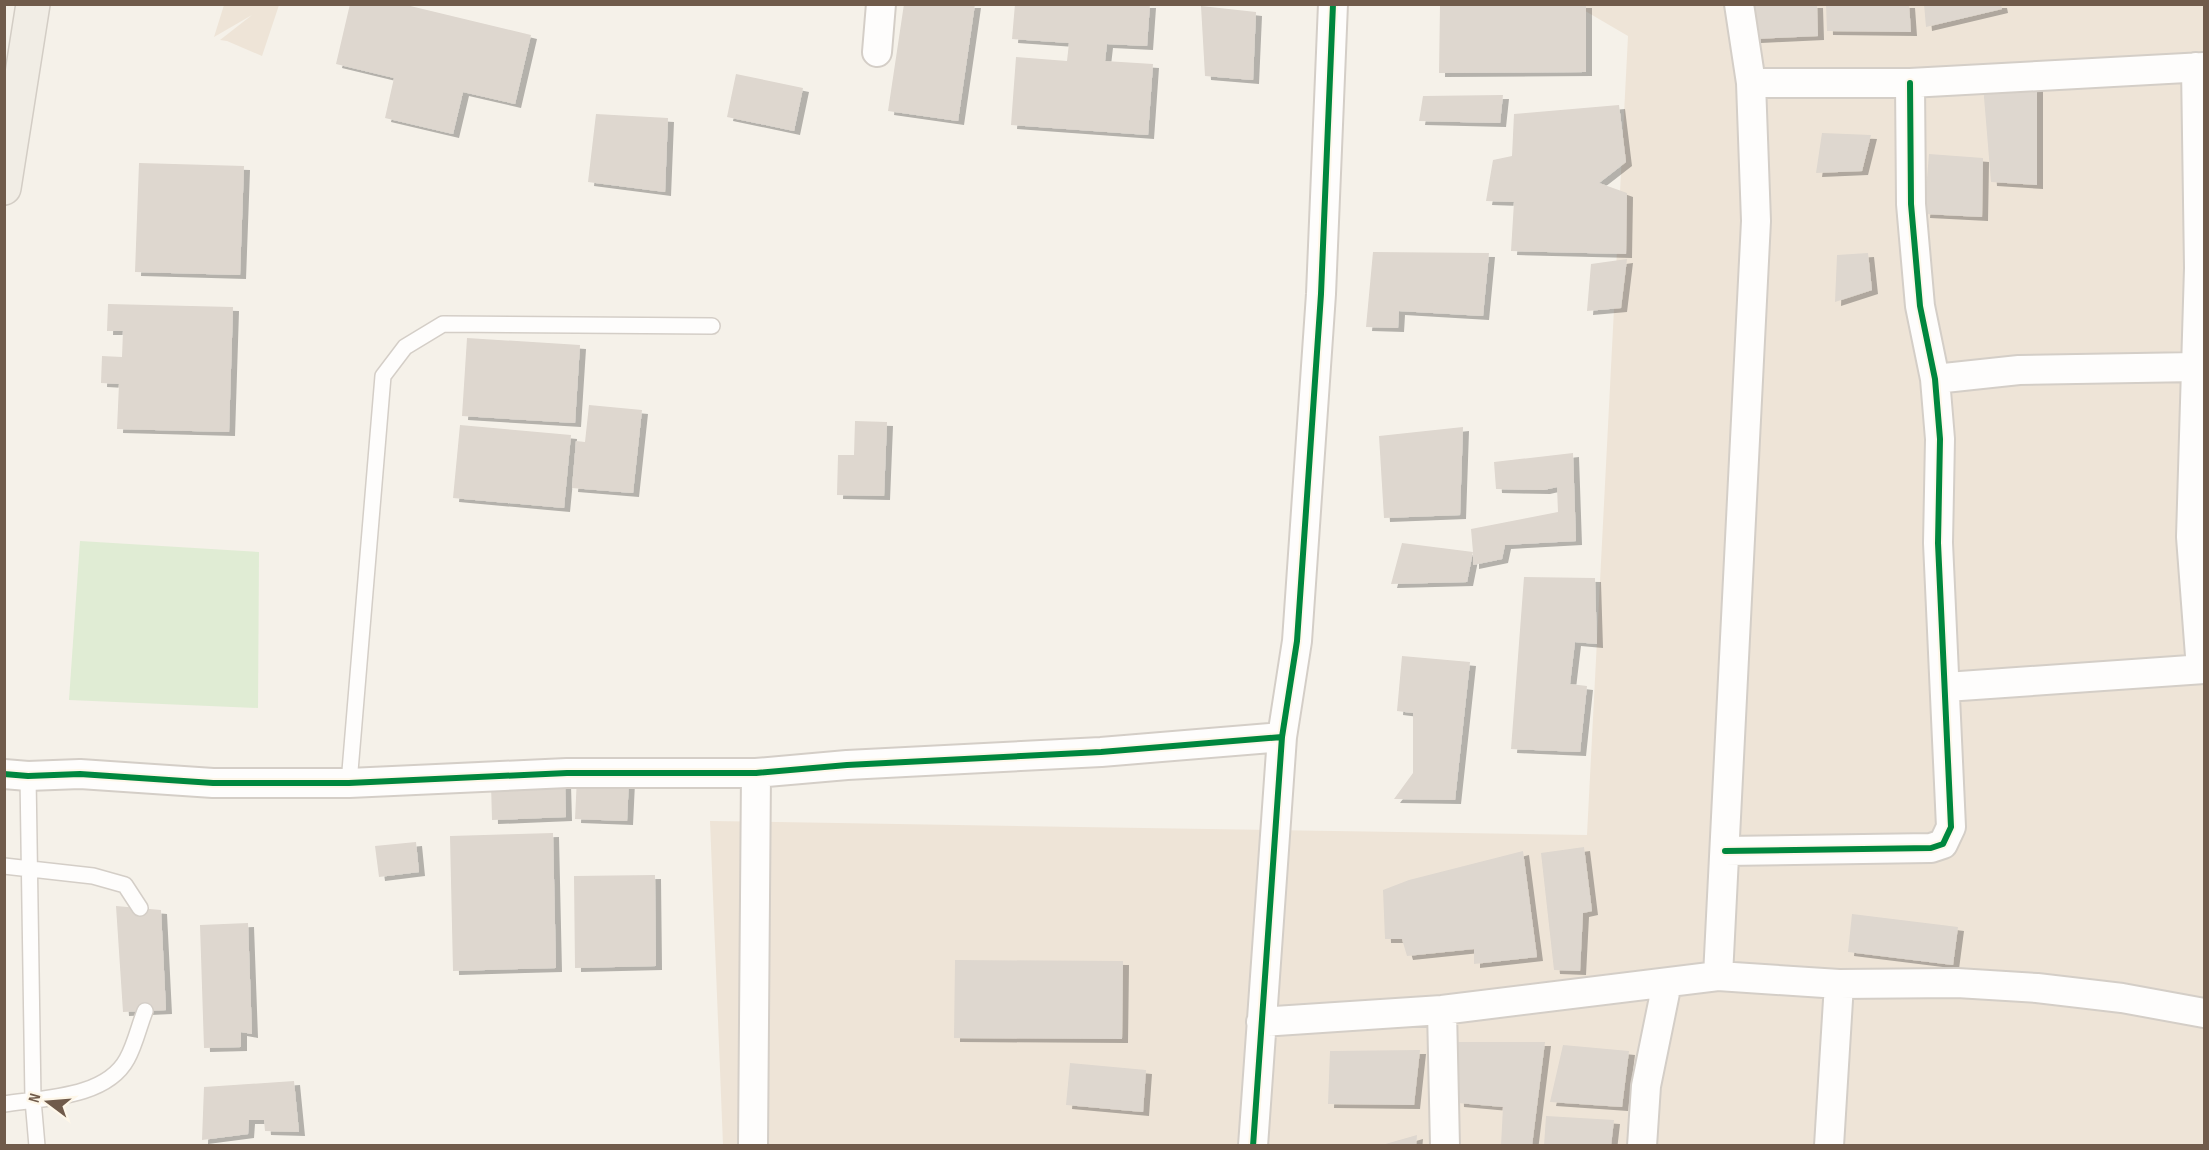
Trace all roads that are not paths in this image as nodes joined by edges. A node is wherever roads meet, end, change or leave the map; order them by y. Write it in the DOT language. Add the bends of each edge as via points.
graph roads {
  1 [pos="33,4"];
  2 [pos="881,4"];
  3 [pos="1333,4"];
  4 [pos="1739,4"];
  5 [pos="877,52"];
  6 [pos="2200,67"];
  7 [pos="1751,83"];
  8 [pos="1910,83"];
  9 [pos="4,188"];
  10 [pos="2202,268"];
  11 [pos="712,326"];
  12 [pos="2196,367"];
  13 [pos="1935,379"];
  14 [pos="2203,669"];
  15 [pos="1946,687"];
  16 [pos="1282,737"];
  17 [pos="756,773"];
  18 [pos="16,775"];
  19 [pos="349,783"];
  20 [pos="1725,851"];
  21 [pos="4,866"];
  22 [pos="30,869"];
  23 [pos="140,908"];
  24 [pos="1718,976"];
  25 [pos="1666,983"];
  26 [pos="1839,984"];
  27 [pos="145,1011"];
  28 [pos="1442,1011"];
  29 [pos="2205,1013"];
  30 [pos="1261,1022"];
  31 [pos="33,1100"];
  32 [pos="4,1104"];
  33 [pos="37,1146"];
  34 [pos="753,1146"];
  35 [pos="1253,1146"];
  36 [pos="1445,1146"];
  37 [pos="1642,1146"];
  38 [pos="1829,1146"];
  1 -- 9 [label="main road"];
  2 -- 5 [label="street"];
  3 -- 16 [label="street" via="1320,306 1297,641"];
  4 -- 7 [label="street"];
  6 -- 8 [label="street"];
  6 -- 10 [label="street"];
  7 -- 8 [label="street"];
  7 -- 20 [label="street" via="1756,221"];
  8 -- 13 [label="street" via="1911,204 1920,306"];
  10 -- 12 [label="street"];
  11 -- 19 [label="lane" via="443,324 405,347 383,375"];
  12 -- 13 [label="street" via="2019,370"];
  12 -- 14 [label="street" via="2190,537"];
  13 -- 15 [label="street"];
  14 -- 15 [label="street"];
  15 -- 20 [label="street" via="1951,827 1943,844 1883,850"];
  16 -- 17 [label="street"];
  16 -- 30 [label="street"];
  17 -- 19 [label="street" via="567,773"];
  17 -- 34 [label="street"];
  18 -- 19 [label="street" via="80,774 213,783"];
  18 -- 22 [label="lane"];
  20 -- 24 [label="street"];
  21 -- 22 [label="lane"];
  22 -- 23 [label="lane" via="93,876 125,885"];
  22 -- 31 [label="lane"];
  24 -- 25 [label="street"];
  24 -- 26 [label="street"];
  25 -- 28 [label="street"];
  25 -- 37 [label="street" via="1646,1086"];
  26 -- 29 [label="street" via="1957,983 2037,988"];
  26 -- 38 [label="street"];
  27 -- 31 [label="lane" via="126,1061 103,1083 77,1094"];
  28 -- 30 [label="street"];
  28 -- 36 [label="street"];
  30 -- 35 [label="street"];
  31 -- 32 [label="lane"];
  31 -- 33 [label="lane"];
}
